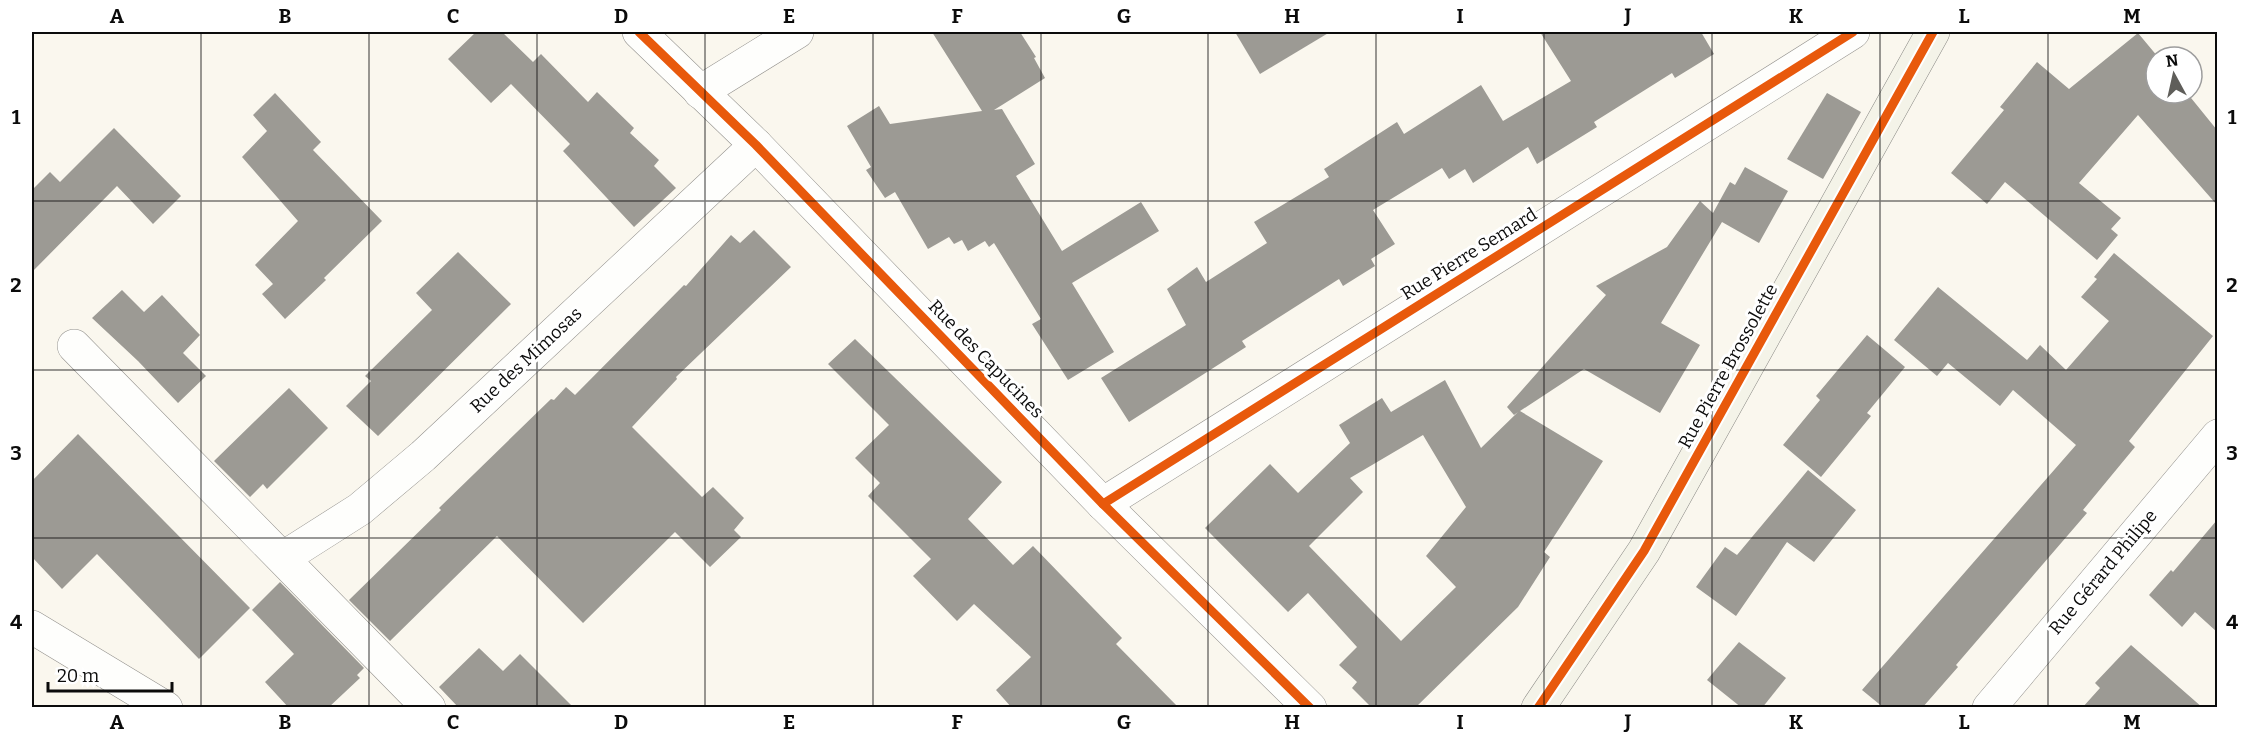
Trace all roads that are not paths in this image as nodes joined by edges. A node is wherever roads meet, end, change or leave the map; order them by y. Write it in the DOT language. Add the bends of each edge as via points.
graph roads {
  1 [pos="639,32"];
  2 [pos="797,32"];
  3 [pos="1853,32"];
  4 [pos="1933,32"];
  5 [pos="700,92"];
  6 [pos="756,145"];
  7 [pos="74,346"];
  8 [pos="2217,436"];
  9 [pos="1104,504"];
  10 [pos="283,558"];
  11 [pos="32,627"];
  12 [pos="166,708"];
  13 [pos="429,708"];
  14 [pos="1310,708"];
  15 [pos="1538,708"];
  16 [pos="1989,708"];
  1 -- 5 [label="street, Rue des Capucines"];
  2 -- 5 [label="street"];
  3 -- 9 [label="street, Rue Pierre Semard"];
  4 -- 15 [label="street, Rue Pierre Brossolette" via="1644,551"];
  5 -- 6 [label="street, Rue des Capucines"];
  6 -- 9 [label="street, Rue des Capucines"];
  6 -- 10 [label="street, Rue des Mimosas" via="423,456 360,509"];
  7 -- 10 [label="street"];
  8 -- 16 [label="street, Rue Gérard Philipe"];
  9 -- 14 [label="street, Rue des Capucines"];
  10 -- 13 [label="street"];
  11 -- 12 [label="street"];
}
